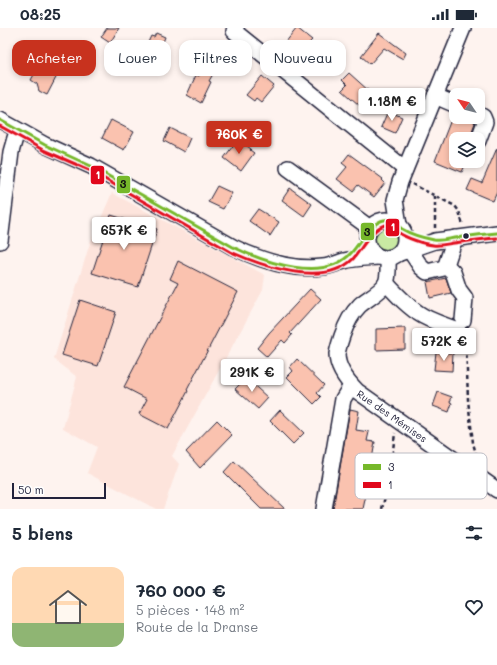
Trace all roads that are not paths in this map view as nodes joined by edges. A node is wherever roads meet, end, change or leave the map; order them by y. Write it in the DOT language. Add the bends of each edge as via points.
graph roads {
  1 [pos="236,28"];
  2 [pos="463,28"];
  3 [pos="435,96"];
  4 [pos="449,102"];
  5 [pos="0,120"];
  6 [pos="19,131"];
  7 [pos="288,168"];
  8 [pos="403,174"];
  9 [pos="395,200"];
  10 [pos="372,227"];
  11 [pos="401,227"];
  12 [pos="497,233"];
  13 [pos="435,237"];
  14 [pos="460,237"];
  15 [pos="0,241"];
  16 [pos="394,254"];
  17 [pos="344,261"];
  18 [pos="446,265"];
  19 [pos="386,283"];
  20 [pos="351,386"];
  21 [pos="445,453"];
  22 [pos="487,483"];
  23 [pos="497,490"];
  24 [pos="324,509"];
  1 -- 8 [label="street" via="234,31"];
  2 -- 3 [label="street"];
  3 -- 4 [label="street"];
  3 -- 8 [label="street"];
  5 -- 6 [label="street"];
  6 -- 15 [label="street" via="11,152"];
  6 -- 17 [label="street" via="91,166 245,253 267,261 300,267 323,267"];
  7 -- 10 [label="street"];
  8 -- 9 [label="street"];
  9 -- 10 [label="street"];
  9 -- 11 [label="street"];
  10 -- 11 [label="street" via="387,220"];
  10 -- 16 [label="street" via="367,237 367,245 372,252"];
  10 -- 17 [label="street"];
  11 -- 13 [label="street"];
  11 -- 16 [label="street" via="405,234 405,242 403,249"];
  12 -- 14 [label="street"];
  13 -- 14 [label="street"];
  13 -- 16 [label="street"];
  14 -- 18 [label="street"];
  16 -- 17 [label="street"];
  16 -- 18 [label="street" via="427,272 444,268"];
  16 -- 19 [label="street"];
  18 -- 19 [label="street" via="453,272 459,290 465,298 460,325 431,320 417,313"];
  19 -- 20 [label="street, Rue des Mémises" via="359,306 345,327 337,355 341,369"];
  20 -- 21 [label="street, Rue des Mémises"];
  20 -- 24 [label="street" via="343,399"];
  22 -- 23 [label="street, Rue des Mémises"];
}
